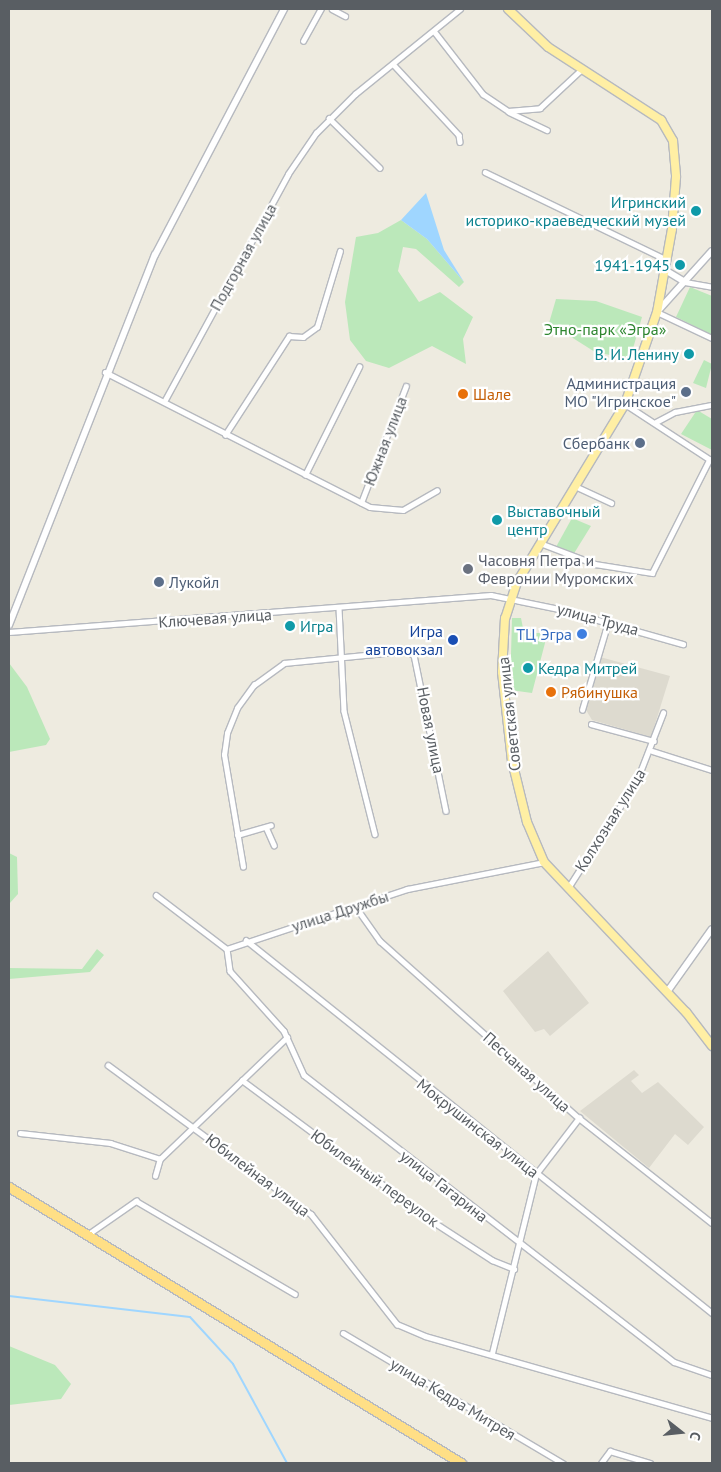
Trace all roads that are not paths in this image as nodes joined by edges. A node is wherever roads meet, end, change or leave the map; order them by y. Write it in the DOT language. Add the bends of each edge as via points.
graph roads {
  1 [pos="284,9"];
  2 [pos="321,9"];
  3 [pos="332,9"];
  4 [pos="460,9"];
  5 [pos="508,9"];
  6 [pos="345,16"];
  7 [pos="434,31"];
  8 [pos="303,41"];
  9 [pos="393,64"];
  10 [pos="582,68"];
  11 [pos="508,111"];
  12 [pos="329,118"];
  13 [pos="547,130"];
  14 [pos="460,142"];
  15 [pos="380,168"];
  16 [pos="485,172"];
  17 [pos="340,251"];
  18 [pos="712,251"];
  19 [pos="667,260"];
  20 [pos="665,270"];
  21 [pos="685,282"];
  22 [pos="712,287"];
  23 [pos="657,312"];
  24 [pos="712,338"];
  25 [pos="359,367"];
  26 [pos="105,372"];
  27 [pos="406,386"];
  28 [pos="165,400"];
  29 [pos="625,404"];
  30 [pos="712,405"];
  31 [pos="656,422"];
  32 [pos="225,435"];
  33 [pos="711,461"];
  34 [pos="305,475"];
  35 [pos="576,486"];
  36 [pos="438,490"];
  37 [pos="361,503"];
  38 [pos="611,503"];
  39 [pos="540,542"];
  40 [pos="512,597"];
  41 [pos="339,608"];
  42 [pos="608,622"];
  43 [pos="9,625"];
  44 [pos="9,632"];
  45 [pos="683,644"];
  46 [pos="341,659"];
  47 [pos="582,710"];
  48 [pos="663,713"];
  49 [pos="591,724"];
  50 [pos="654,741"];
  51 [pos="652,751"];
  52 [pos="712,770"];
  53 [pos="446,811"];
  54 [pos="271,825"];
  55 [pos="266,828"];
  56 [pos="375,834"];
  57 [pos="237,835"];
  58 [pos="274,845"];
  59 [pos="544,862"];
  60 [pos="243,867"];
  61 [pos="567,889"];
  62 [pos="156,895"];
  63 [pos="356,907"];
  64 [pos="712,929"];
  65 [pos="246,940"];
  66 [pos="227,949"];
  67 [pos="667,992"];
  68 [pos="287,1037"];
  69 [pos="712,1046"];
  70 [pos="108,1065"];
  71 [pos="242,1080"];
  72 [pos="579,1118"];
  73 [pos="192,1126"];
  74 [pos="20,1133"];
  75 [pos="160,1159"];
  76 [pos="536,1174"];
  77 [pos="155,1176"];
  78 [pos="9,1187"];
  79 [pos="712,1223"];
  80 [pos="86,1236"];
  81 [pos="520,1245"];
  82 [pos="514,1269"];
  83 [pos="295,1294"];
  84 [pos="712,1313"];
  85 [pos="343,1333"];
  86 [pos="492,1353"];
  87 [pos="712,1375"];
  88 [pos="712,1418"];
  89 [pos="460,1463"];
  90 [pos="563,1463"];
  91 [pos="601,1463"];
  92 [pos="650,1463"];
  1 -- 26 [label="street" via="173,218"];
  2 -- 8 [label="street"];
  3 -- 6 [label="street"];
  4 -- 7 [label="street, Подгорная улица"];
  5 -- 10 [label="main road, Советская улица" via="548,47"];
  7 -- 9 [label="street, Подгорная улица"];
  7 -- 11 [label="street" via="490,102"];
  9 -- 12 [label="street, Подгорная улица"];
  9 -- 14 [label="street" via="418,95 459,135"];
  10 -- 11 [label="street" via="540,108"];
  10 -- 19 [label="main road, Советская улица" via="653,113 671,134 676,177"];
  11 -- 13 [label="street"];
  12 -- 15 [label="street"];
  12 -- 28 [label="street, Подгорная улица" via="288,174"];
  16 -- 19 [label="street"];
  17 -- 32 [label="street" via="317,327 303,337 289,336"];
  18 -- 21 [label="street"];
  19 -- 20 [label="main road, Советская улица"];
  20 -- 21 [label="street"];
  20 -- 23 [label="main road, Советская улица"];
  21 -- 22 [label="street"];
  21 -- 23 [label="street"];
  23 -- 24 [label="street"];
  23 -- 29 [label="main road, Советская улица"];
  25 -- 34 [label="street"];
  26 -- 28 [label="street"];
  26 -- 43 [label="street"];
  27 -- 37 [label="street, Южная улица"];
  28 -- 32 [label="street"];
  29 -- 31 [label="street"];
  29 -- 35 [label="main road, Советская улица"];
  30 -- 31 [label="street" via="675,412"];
  31 -- 33 [label="street"];
  32 -- 34 [label="street"];
  33 -- 39 [label="street" via="652,574 588,562"];
  34 -- 37 [label="street"];
  35 -- 38 [label="street"];
  35 -- 39 [label="main road, Советская улица"];
  36 -- 37 [label="street, Южная улица" via="403,510 383,510"];
  39 -- 40 [label="main road, Советская улица"];
  40 -- 41 [label="street, Ключевая улица"];
  40 -- 42 [label="street, улица Труда"];
  40 -- 59 [label="main road, Советская улица" via="504,618 502,672 512,761 527,822"];
  41 -- 44 [label="street, Ключевая улица"];
  41 -- 46 [label="street"];
  42 -- 45 [label="street, улица Труда"];
  42 -- 47 [label="street"];
  46 -- 53 [label="street, Новая улица" via="411,652 418,659"];
  46 -- 56 [label="street" via="347,728"];
  46 -- 57 [label="street" via="276,666 236,708 224,755"];
  48 -- 50 [label="street, Колхозная улица"];
  49 -- 50 [label="street"];
  50 -- 51 [label="street, Колхозная улица"];
  51 -- 52 [label="street, Колхозная улица" via="696,762"];
  51 -- 61 [label="street, Колхозная улица"];
  54 -- 55 [label="street"];
  55 -- 57 [label="street"];
  55 -- 58 [label="street"];
  57 -- 60 [label="street"];
  59 -- 61 [label="main road, Советская улица"];
  59 -- 63 [label="street, улица Дружбы" via="441,880"];
  61 -- 67 [label="main road, Советская улица"];
  62 -- 66 [label="street"];
  63 -- 65 [label="street, улица Дружбы"];
  63 -- 72 [label="street, Песчаная улица" via="380,941"];
  64 -- 67 [label="street"];
  65 -- 66 [label="street, улица Дружбы"];
  65 -- 76 [label="street, Мокрушинская улица"];
  66 -- 68 [label="street, улица Гагарина" via="230,971"];
  67 -- 69 [label="main road, Советская улица"];
  68 -- 71 [label="street"];
  68 -- 81 [label="street, улица Гагарина" via="304,1074"];
  70 -- 73 [label="street, Юбилейная улица"];
  71 -- 73 [label="street"];
  71 -- 82 [label="street, Юбилейный переулок" via="432,1221 492,1260"];
  72 -- 76 [label="street"];
  72 -- 79 [label="street, Песчаная улица"];
  73 -- 75 [label="street"];
  73 -- 86 [label="street, Юбилейная улица" via="311,1214 397,1324"];
  74 -- 75 [label="street" via="110,1143"];
  75 -- 77 [label="street"];
  76 -- 81 [label="street"];
  76 -- 84 [label="street, Мокрушинская улица"];
  78 -- 80 [label="highway"];
  80 -- 83 [label="street" via="136,1201"];
  80 -- 89 [label="highway"];
  81 -- 82 [label="street"];
  81 -- 87 [label="street, улица Гагарина" via="674,1362"];
  82 -- 86 [label="street"];
  85 -- 90 [label="street, улица Кедра Митрея"];
  86 -- 88 [label="street, Юбилейная улица"];
  91 -- 92 [label="street" via="610,1451"];
}
